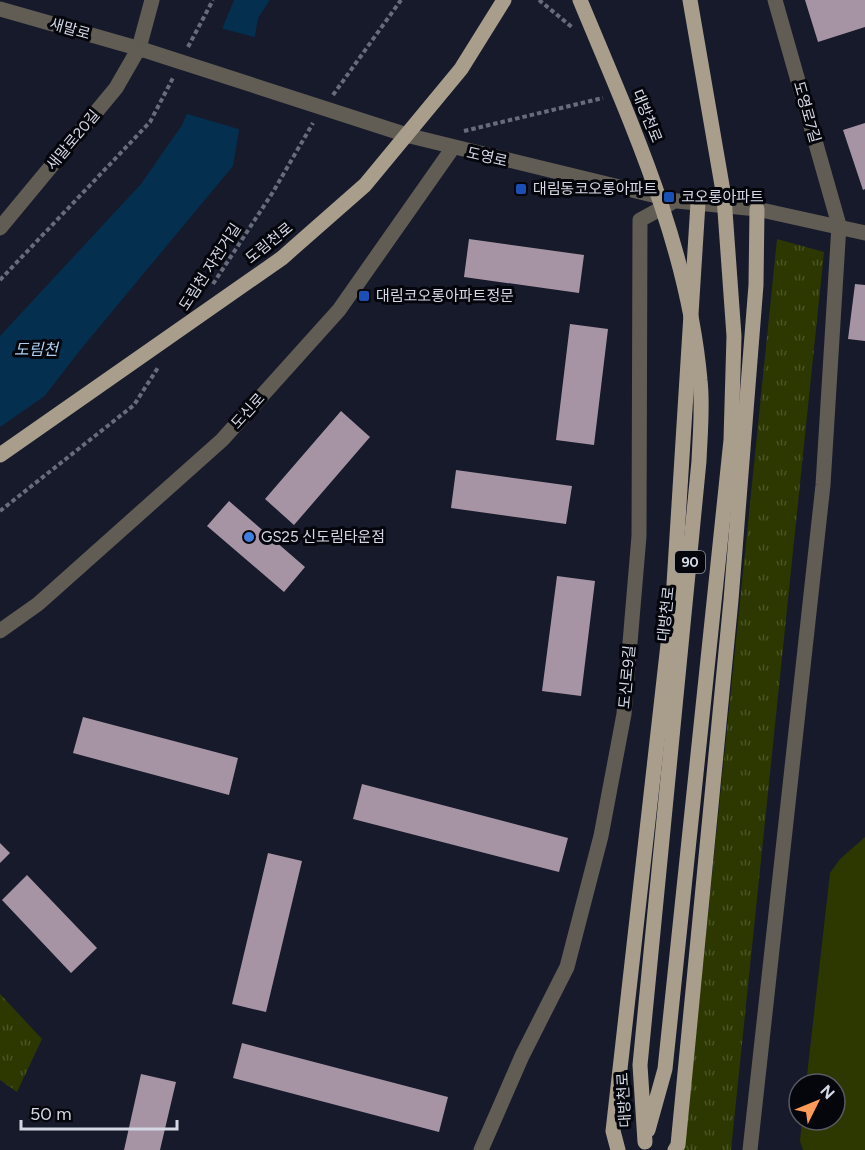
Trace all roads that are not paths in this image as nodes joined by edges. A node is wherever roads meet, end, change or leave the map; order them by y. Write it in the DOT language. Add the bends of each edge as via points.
graph roads {
  1 [pos="152,0"];
  2 [pos="504,0"];
  3 [pos="580,0"];
  4 [pos="690,0"];
  5 [pos="775,0"];
  6 [pos="0,9"];
  7 [pos="142,49"];
  8 [pos="452,148"];
  9 [pos="677,201"];
  10 [pos="698,203"];
  11 [pos="757,209"];
  12 [pos="839,225"];
  13 [pos="0,228"];
  14 [pos="865,233"];
  15 [pos="0,455"];
  16 [pos="0,631"];
  17 [pos="644,1146"];
  18 [pos="481,1150"];
  19 [pos="618,1150"];
  20 [pos="675,1150"];
  21 [pos="750,1150"];
  1 -- 7 [label="street"];
  2 -- 15 [label="main road, 도림천로, bridge" via="461,69 356,192 282,258"];
  3 -- 17 [label="main road, 대방천로 / 90, bridge" via="653,178 682,268 700,380 699,461 640,1065"];
  4 -- 17 [label="main road, 대방천로 / 90, bridge" via="724,196 734,336 731,440 665,1068"];
  5 -- 12 [label="street, 도영로7길"];
  6 -- 7 [label="street, 새말로"];
  7 -- 8 [label="street, 도영로, bridge"];
  7 -- 13 [label="street, 새말로20길" via="116,88"];
  8 -- 9 [label="street, 도영로"];
  8 -- 16 [label="street, 도신로" via="339,310 222,440 38,604"];
  9 -- 10 [label="street, 도영로"];
  9 -- 18 [label="street, 도신로9길" via="640,220 639,536 624,714 601,836 567,967"];
  10 -- 11 [label="street, 도영로"];
  10 -- 19 [label="main road" via="673,600 613,1131"];
  11 -- 12 [label="street, 도영로"];
  11 -- 20 [label="main road" via="756,285 731,600"];
  12 -- 14 [label="street, 도영로"];
  12 -- 21 [label="street" via="824,485"];
}
